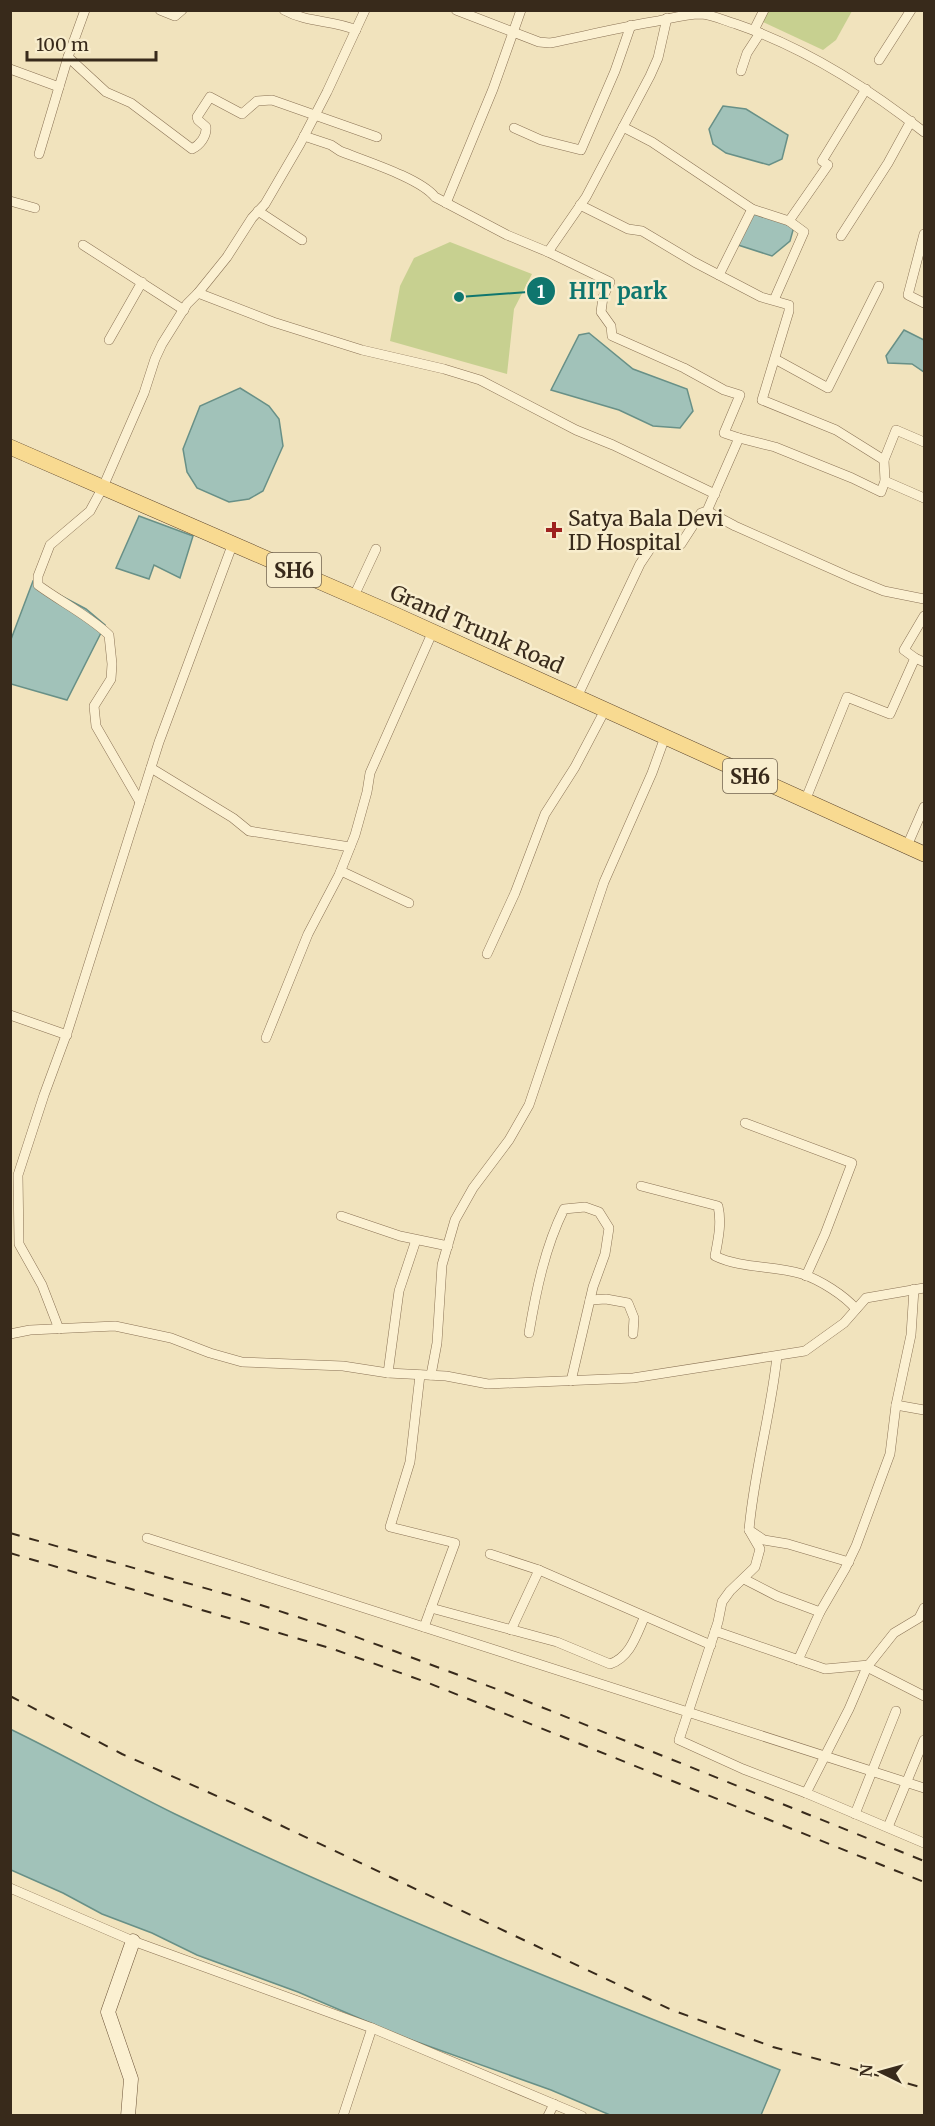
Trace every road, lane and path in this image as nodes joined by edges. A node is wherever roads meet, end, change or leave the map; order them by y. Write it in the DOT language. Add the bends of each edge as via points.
graph roads {
  1 [pos="85,10"];
  2 [pos="160,10"];
  3 [pos="182,10"];
  4 [pos="284,10"];
  5 [pos="365,10"];
  6 [pos="456,10"];
  7 [pos="520,10"];
  8 [pos="764,10"];
  9 [pos="911,10"];
  10 [pos="667,18"];
  11 [pos="631,25"];
  12 [pos="356,30"];
  13 [pos="513,32"];
  14 [pos="757,32"];
  15 [pos="68,57"];
  16 [pos="879,60"];
  17 [pos="10,69"];
  18 [pos="741,71"];
  19 [pos="59,87"];
  20 [pos="866,89"];
  21 [pos="316,114"];
  22 [pos="911,121"];
  23 [pos="623,127"];
  24 [pos="514,128"];
  25 [pos="924,132"];
  26 [pos="304,136"];
  27 [pos="377,137"];
  28 [pos="39,154"];
  29 [pos="10,201"];
  30 [pos="446,203"];
  31 [pos="580,205"];
  32 [pos="35,208"];
  33 [pos="752,208"];
  34 [pos="258,211"];
  35 [pos="789,221"];
  36 [pos="924,234"];
  37 [pos="841,236"];
  38 [pos="302,240"];
  39 [pos="83,244"];
  40 [pos="548,252"];
  41 [pos="719,275"];
  42 [pos="142,282"];
  43 [pos="879,286"];
  44 [pos="198,293"];
  45 [pos="774,300"];
  46 [pos="924,303"];
  47 [pos="184,310"];
  48 [pos="109,340"];
  49 [pos="774,359"];
  50 [pos="739,438"];
  51 [pos="924,442"];
  52 [pos="10,447"];
  53 [pos="884,460"];
  54 [pos="885,481"];
  55 [pos="103,487"];
  56 [pos="714,494"];
  57 [pos="924,498"];
  58 [pos="707,511"];
  59 [pos="233,543"];
  60 [pos="376,549"];
  61 [pos="354,596"];
  62 [pos="924,599"];
  63 [pos="924,616"];
  64 [pos="433,631"];
  65 [pos="915,658"];
  66 [pos="924,662"];
  67 [pos="577,697"];
  68 [pos="605,710"];
  69 [pos="665,737"];
  70 [pos="151,768"];
  71 [pos="805,801"];
  72 [pos="140,802"];
  73 [pos="924,807"];
  74 [pos="907,846"];
  75 [pos="350,847"];
  76 [pos="924,854"];
  77 [pos="341,871"];
  78 [pos="409,903"];
  79 [pos="487,954"];
  80 [pos="10,1016"];
  81 [pos="67,1035"];
  82 [pos="266,1038"];
  83 [pos="745,1123"];
  84 [pos="641,1186"];
  85 [pos="341,1216"];
  86 [pos="416,1240"];
  87 [pos="448,1246"];
  88 [pos="806,1276"];
  89 [pos="924,1288"];
  90 [pos="914,1289"];
  91 [pos="590,1300"];
  92 [pos="856,1309"];
  93 [pos="59,1329"];
  94 [pos="529,1333"];
  95 [pos="10,1334"];
  96 [pos="633,1334"];
  97 [pos="777,1356"];
  98 [pos="388,1373"];
  99 [pos="420,1375"];
  100 [pos="431,1375"];
  101 [pos="571,1381"];
  102 [pos="896,1405"];
  103 [pos="924,1410"];
  104 [pos="749,1530"];
  105 [pos="147,1538"];
  106 [pos="490,1554"];
  107 [pos="849,1562"];
  108 [pos="538,1570"];
  109 [pos="744,1579"];
  110 [pos="431,1608"];
  111 [pos="924,1608"];
  112 [pos="820,1612"];
  113 [pos="644,1618"];
  114 [pos="423,1627"];
  115 [pos="511,1630"];
  116 [pos="716,1631"];
  117 [pos="711,1645"];
  118 [pos="798,1660"];
  119 [pos="868,1666"];
  120 [pos="924,1696"];
  121 [pos="896,1711"];
  122 [pos="689,1713"];
  123 [pos="924,1740"];
  124 [pos="825,1756"];
  125 [pos="872,1772"];
  126 [pos="907,1783"];
  127 [pos="924,1788"];
  128 [pos="806,1793"];
  129 [pos="855,1814"];
  130 [pos="888,1827"];
  131 [pos="924,1843"];
  132 [pos="10,1888"];
  133 [pos="133,1941"];
  134 [pos="372,2028"];
  135 [pos="554,2104"];
  136 [pos="128,2115"];
  137 [pos="343,2115"];
  138 [pos="548,2115"];
  139 [pos="582,2115"];
  1 -- 15 [label="street"];
  2 -- 3 [label="street" via="175,16"];
  4 -- 12 [label="street" via="306,20"];
  5 -- 12 [label="street"];
  6 -- 13 [label="street"];
  7 -- 13 [label="street"];
  8 -- 14 [label="street"];
  9 -- 16 [label="street"];
  10 -- 11 [label="street"];
  10 -- 14 [label="street" via="704,14"];
  10 -- 23 [label="street" via="658,58"];
  11 -- 13 [label="street" via="550,43"];
  11 -- 24 [label="street" via="581,150"];
  12 -- 21 [label="street"];
  13 -- 30 [label="street"];
  14 -- 18 [label="street"];
  14 -- 20 [label="street" via="809,55"];
  15 -- 19 [label="street"];
  15 -- 21 [label="street" via="106,92 131,103 192,149 199,145 206,131 197,117 210,97 242,114 257,101 272,100"];
  17 -- 19 [label="street"];
  19 -- 28 [label="street"];
  20 -- 22 [label="street"];
  20 -- 35 [label="street" via="822,161 828,165"];
  21 -- 26 [label="street"];
  21 -- 27 [label="street"];
  22 -- 25 [label="street"];
  22 -- 37 [label="street"];
  23 -- 31 [label="street"];
  23 -- 33 [label="street"];
  26 -- 30 [label="street" via="395,173 430,190"];
  26 -- 34 [label="street"];
  29 -- 32 [label="street"];
  30 -- 40 [label="street"];
  31 -- 40 [label="street"];
  31 -- 41 [label="street" via="628,229 642,231"];
  33 -- 35 [label="street"];
  33 -- 41 [label="street"];
  34 -- 38 [label="street"];
  34 -- 44 [label="street"];
  35 -- 45 [label="street" via="804,232"];
  36 -- 46 [label="street" via="908,295"];
  39 -- 42 [label="street"];
  40 -- 50 [label="street" via="610,282 601,312 611,326 612,336 740,396 723,433"];
  41 -- 45 [label="street"];
  42 -- 47 [label="street"];
  42 -- 48 [label="street"];
  43 -- 49 [label="street" via="828,388"];
  44 -- 47 [label="street"];
  44 -- 56 [label="street" via="246,314 362,350 480,380"];
  45 -- 49 [label="street" via="789,307"];
  47 -- 55 [label="street" via="155,359"];
  49 -- 53 [label="street" via="762,400 836,430"];
  50 -- 54 [label="street" via="776,447 881,492"];
  50 -- 56 [label="street"];
  51 -- 53 [label="street" via="896,430"];
  52 -- 55 [label="main road, Grand Trunk Road / SH6"];
  53 -- 54 [label="street"];
  54 -- 57 [label="street"];
  55 -- 59 [label="main road, Grand Trunk Road / SH6"];
  55 -- 72 [label="street" via="90,510 50,544 38,585 110,635 111,678 94,706 96,726"];
  56 -- 58 [label="street"];
  58 -- 62 [label="street" via="884,591"];
  58 -- 67 [label="street" via="701,513 681,544 675,547 659,542 652,546"];
  59 -- 61 [label="main road, Grand Trunk Road / SH6"];
  59 -- 70 [label="street"];
  60 -- 61 [label="street"];
  61 -- 64 [label="main road, Grand Trunk Road / SH6"];
  63 -- 65 [label="street" via="904,650"];
  64 -- 67 [label="main road, Grand Trunk Road / SH6"];
  64 -- 75 [label="street" via="370,773"];
  65 -- 66 [label="street"];
  65 -- 71 [label="street" via="890,714 847,697"];
  67 -- 68 [label="main road, Grand Trunk Road / SH6"];
  68 -- 69 [label="main road, Grand Trunk Road / SH6"];
  68 -- 79 [label="street" via="545,814"];
  69 -- 71 [label="main road, Grand Trunk Road / SH6"];
  69 -- 87 [label="street" via="604,882 530,1105 473,1188 455,1220"];
  70 -- 72 [label="street"];
  70 -- 75 [label="street" via="249,831"];
  71 -- 74 [label="main road, Grand Trunk Road / SH6"];
  72 -- 81 [label="street"];
  73 -- 74 [label="street"];
  74 -- 76 [label="main road, Grand Trunk Road / SH6"];
  75 -- 77 [label="street"];
  77 -- 78 [label="street"];
  77 -- 82 [label="street" via="308,934"];
  80 -- 81 [label="street"];
  81 -- 93 [label="street" via="18,1176 19,1244 42,1285"];
  83 -- 88 [label="street" via="852,1163"];
  84 -- 88 [label="street" via="718,1206 715,1256"];
  85 -- 86 [label="street"];
  86 -- 87 [label="street"];
  86 -- 98 [label="street" via="399,1291"];
  87 -- 100 [label="street" via="442,1265"];
  88 -- 92 [label="street" via="847,1298"];
  89 -- 90 [label="street"];
  90 -- 92 [label="street" via="866,1298"];
  90 -- 102 [label="street" via="908,1354"];
  91 -- 94 [label="street" via="609,1228 599,1212 564,1209 549,1247"];
  91 -- 96 [label="street" via="628,1303 634,1318"];
  91 -- 101 [label="street"];
  92 -- 97 [label="street" via="844,1323 805,1351"];
  93 -- 95 [label="street"];
  93 -- 98 [label="street" via="115,1326 171,1338 242,1362 343,1366"];
  97 -- 101 [label="street" via="633,1378"];
  97 -- 104 [label="street"];
  98 -- 99 [label="street"];
  99 -- 100 [label="street"];
  99 -- 110 [label="street" via="410,1462 390,1527 455,1543"];
  100 -- 101 [label="street" via="488,1384"];
  102 -- 103 [label="street"];
  102 -- 107 [label="street" via="891,1454"];
  104 -- 107 [label="street" via="764,1540"];
  104 -- 109 [label="street" via="760,1550 755,1567"];
  105 -- 114 [label="street"];
  106 -- 108 [label="street"];
  107 -- 112 [label="street"];
  108 -- 113 [label="street"];
  108 -- 115 [label="street"];
  109 -- 112 [label="street"];
  109 -- 116 [label="street" via="722,1602"];
  110 -- 114 [label="street"];
  110 -- 115 [label="street"];
  111 -- 119 [label="street" via="919,1618 894,1633"];
  112 -- 118 [label="street"];
  113 -- 115 [label="street" via="621,1660 610,1664 557,1642"];
  113 -- 117 [label="street"];
  114 -- 122 [label="street"];
  116 -- 117 [label="street"];
  116 -- 118 [label="street"];
  117 -- 122 [label="street"];
  118 -- 119 [label="street" via="825,1669"];
  119 -- 120 [label="street"];
  119 -- 124 [label="street"];
  121 -- 125 [label="street"];
  122 -- 124 [label="street"];
  122 -- 128 [label="street" via="679,1740"];
  123 -- 126 [label="street"];
  124 -- 125 [label="street"];
  124 -- 128 [label="street"];
  125 -- 126 [label="street"];
  125 -- 129 [label="street"];
  126 -- 127 [label="street"];
  126 -- 130 [label="street"];
  128 -- 129 [label="street"];
  129 -- 130 [label="street"];
  130 -- 131 [label="street"];
  132 -- 133 [label="street"];
  133 -- 134 [label="street"];
  133 -- 136 [label="street" via="108,2012 131,2079"];
  134 -- 135 [label="street"];
  134 -- 137 [label="street"];
  135 -- 138 [label="street"];
  135 -- 139 [label="street"];
}
